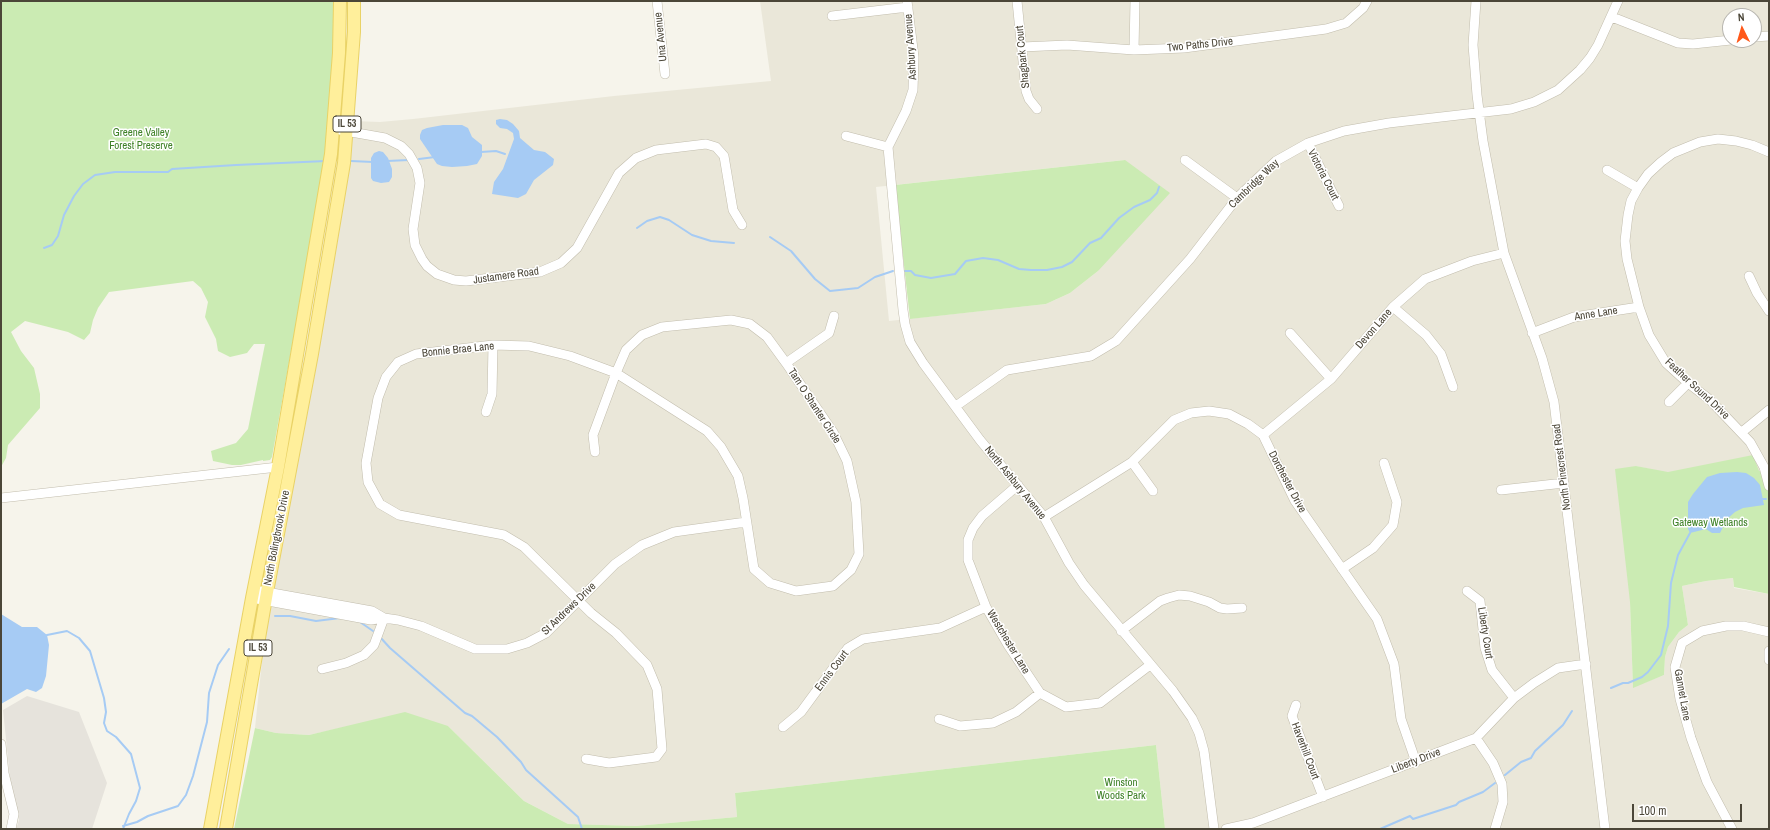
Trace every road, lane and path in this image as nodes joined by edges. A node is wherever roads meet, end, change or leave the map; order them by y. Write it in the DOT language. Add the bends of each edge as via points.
graph roads {
  1 [pos="340,1"];
  2 [pos="354,1"];
  3 [pos="657,1"];
  4 [pos="1017,1"];
  5 [pos="1135,1"];
  6 [pos="1367,1"];
  7 [pos="1476,1"];
  8 [pos="1618,1"];
  9 [pos="907,4"];
  10 [pos="832,16"];
  11 [pos="1612,17"];
  12 [pos="1722,41"];
  13 [pos="1022,47"];
  14 [pos="1134,50"];
  15 [pos="665,74"];
  16 [pos="1036,109"];
  17 [pos="1479,113"];
  18 [pos="334,130"];
  19 [pos="347,131"];
  20 [pos="846,136"];
  21 [pos="1308,144"];
  22 [pos="888,147"];
  23 [pos="1769,152"];
  24 [pos="1185,160"];
  25 [pos="1607,170"];
  26 [pos="1638,188"];
  27 [pos="1237,198"];
  28 [pos="1339,206"];
  29 [pos="742,226"];
  30 [pos="1504,254"];
  31 [pos="1749,276"];
  32 [pos="1394,307"];
  33 [pos="1639,307"];
  34 [pos="1769,311"];
  35 [pos="834,316"];
  36 [pos="1532,332"];
  37 [pos="1290,333"];
  38 [pos="493,345"];
  39 [pos="786,363"];
  40 [pos="616,373"];
  41 [pos="1331,379"];
  42 [pos="1688,383"];
  43 [pos="1453,387"];
  44 [pos="1669,402"];
  45 [pos="956,406"];
  46 [pos="1769,410"];
  47 [pos="486,412"];
  48 [pos="1742,432"];
  49 [pos="1262,434"];
  50 [pos="595,452"];
  51 [pos="1132,462"];
  52 [pos="1384,463"];
  53 [pos="278,467"];
  54 [pos="1564,483"];
  55 [pos="1018,485"];
  56 [pos="1769,486"];
  57 [pos="1501,490"];
  58 [pos="1153,491"];
  59 [pos="1,498"];
  60 [pos="1044,517"];
  61 [pos="746,522"];
  62 [pos="1342,568"];
  63 [pos="1467,590"];
  64 [pos="253,594"];
  65 [pos="266,596"];
  66 [pos="578,600"];
  67 [pos="986,607"];
  68 [pos="1242,608"];
  69 [pos="384,618"];
  70 [pos="1121,631"];
  71 [pos="1769,632"];
  72 [pos="1769,651"];
  73 [pos="1769,660"];
  74 [pos="1586,664"];
  75 [pos="1150,665"];
  76 [pos="322,669"];
  77 [pos="1040,693"];
  78 [pos="1514,698"];
  79 [pos="1296,705"];
  80 [pos="939,719"];
  81 [pos="783,727"];
  82 [pos="1476,738"];
  83 [pos="1,744"];
  84 [pos="586,759"];
  85 [pos="1416,762"];
  86 [pos="1323,797"];
  87 [pos="1729,828"];
  88 [pos="11,829"];
  89 [pos="210,829"];
  90 [pos="226,829"];
  91 [pos="1214,829"];
  92 [pos="1226,829"];
  93 [pos="1495,829"];
  94 [pos="1605,829"];
  1 -- 18 [label="main road, IL 53"];
  2 -- 19 [label="main road, IL 53"];
  3 -- 15 [label="street, Una Avenue"];
  4 -- 13 [label="street, Shagbark Court"];
  5 -- 14 [label="street"];
  6 -- 14 [label="street, Two Paths Drive" via="1346,23 1326,29 1184,48"];
  7 -- 17 [label="street, North Pinecrest Road" via="1473,63"];
  8 -- 11 [label="street, Cambridge Way"];
  9 -- 10 [label="street"];
  9 -- 22 [label="street, Ashbury Avenue" via="914,57 913,90 906,111"];
  11 -- 12 [label="street" via="1682,43"];
  11 -- 17 [label="street, Cambridge Way" via="1590,58 1558,90 1522,106"];
  13 -- 14 [label="street, Two Paths Drive" via="1067,45"];
  13 -- 16 [label="street, Shagbark Court" via="1026,91"];
  17 -- 21 [label="street, Cambridge Way" via="1344,131"];
  17 -- 30 [label="street, North Pinecrest Road"];
  18 -- 19 [label="street, Justamere Road"];
  18 -- 53 [label="main road, North Bolingbrook Drive / IL 53"];
  19 -- 29 [label="street, Justamere Road" via="385,138 410,154 417,168 420,183 413,229 415,245 427,266 437,274 454,280 466,281 540,272 561,263 577,248 619,173 636,158 656,150 706,144 716,147 724,156 732,210"];
  19 -- 65 [label="main road, North Bolingbrook Drive / IL 53" via="312,354"];
  20 -- 22 [label="street"];
  21 -- 27 [label="street, Cambridge Way" via="1276,161"];
  21 -- 28 [label="street, Victoria Court"];
  22 -- 45 [label="street, North Ashbury Avenue" via="896,246 907,332 923,363"];
  23 -- 26 [label="street, Feather Sound Drive" via="1736,141 1718,139 1700,142 1673,153 1648,174"];
  24 -- 27 [label="street"];
  25 -- 26 [label="street"];
  26 -- 33 [label="street, Feather Sound Drive" via="1631,201 1626,242"];
  27 -- 45 [label="street, Cambridge Way" via="1190,259 1116,340 1091,356 1008,370"];
  30 -- 32 [label="street, Devon Lane" via="1472,261 1425,279"];
  30 -- 36 [label="street, North Pinecrest Road"];
  31 -- 34 [label="street"];
  32 -- 41 [label="street, Devon Lane"];
  32 -- 43 [label="street" via="1426,335 1441,354"];
  33 -- 36 [label="street, Anne Lane" via="1574,317"];
  33 -- 42 [label="street, Feather Sound Drive" via="1649,335 1666,363"];
  35 -- 39 [label="street" via="829,333"];
  36 -- 54 [label="street, North Pinecrest Road" via="1554,402"];
  37 -- 41 [label="street"];
  38 -- 40 [label="street, Bonnie Brae Lane" via="529,346 570,356"];
  38 -- 47 [label="street" via="492,394"];
  38 -- 66 [label="street, Bonnie Brae Lane" via="416,354 398,362 386,377 378,398 366,463 368,482 380,504 399,514 504,535 524,547"];
  39 -- 40 [label="street, Tam O Shanter Circle" via="767,337 750,324 731,320 662,326 642,335 626,350"];
  39 -- 61 [label="street, Tam O Shanter Circle" via="833,432 847,461 856,502 859,554 851,570 833,586 796,591 770,583 754,569"];
  40 -- 50 [label="street, Tam O Shanter Circle" via="593,436"];
  40 -- 61 [label="street, Bonnie Brae Lane" via="707,431 721,447 738,476"];
  41 -- 49 [label="street, Devon Lane"];
  42 -- 44 [label="street"];
  42 -- 48 [label="street, Feather Sound Drive" via="1709,399"];
  45 -- 55 [label="street, North Ashbury Avenue"];
  46 -- 48 [label="street"];
  48 -- 56 [label="street, Feather Sound Drive" via="1757,452"];
  49 -- 51 [label="street, Dorchester Drive" via="1229,414 1209,411 1191,413 1174,420"];
  49 -- 62 [label="street, Dorchester Drive" via="1295,501"];
  51 -- 58 [label="street"];
  51 -- 60 [label="street, Dorchester Drive"];
  52 -- 62 [label="street" via="1397,502 1393,525 1373,548"];
  53 -- 59 [label="street"];
  53 -- 64 [label="main road, North Bolingbrook Drive / IL 53"];
  54 -- 57 [label="street"];
  54 -- 74 [label="street, North Pinecrest Road"];
  55 -- 60 [label="street, North Ashbury Avenue"];
  55 -- 67 [label="street, Westchester Lane" via="982,516 968,540 968,560"];
  60 -- 70 [label="street, North Ashbury Avenue" via="1076,574"];
  61 -- 66 [label="street, St Andrews Drive" via="674,532 642,546 615,564"];
  62 -- 85 [label="street, Dorchester Drive" via="1380,626 1394,664 1401,719"];
  63 -- 78 [label="street, Liberty Court" via="1480,601 1485,648 1492,670"];
  64 -- 65 [label="street, St Andrews Drive"];
  64 -- 89 [label="main road, North Bolingbrook Drive / IL 53"];
  65 -- 69 [label="street, St Andrews Drive" via="371,620"];
  65 -- 90 [label="main road, North Bolingbrook Drive / IL 53"];
  66 -- 69 [label="street, St Andrews Drive" via="546,633 507,650 476,649 421,626"];
  66 -- 84 [label="street, Bonnie Brae Lane" via="616,633 647,665 656,689 662,749 656,757 609,763"];
  67 -- 77 [label="street, Westchester Lane"];
  67 -- 81 [label="street, Ennis Court" via="940,628 863,639 848,648 801,712"];
  68 -- 70 [label="street" via="1220,608 1190,596 1168,598 1160,601"];
  69 -- 76 [label="street" via="374,645 364,655"];
  70 -- 75 [label="street, North Ashbury Avenue"];
  71 -- 87 [label="street, Gannet Lane" via="1743,626 1726,626 1702,631 1682,643 1675,667 1680,699 1691,738"];
  72 -- 73 [label="street"];
  74 -- 78 [label="street, Liberty Drive" via="1558,668"];
  74 -- 94 [label="street, North Pinecrest Road"];
  75 -- 77 [label="street, Westchester Lane" via="1100,703 1066,707"];
  75 -- 91 [label="street, North Ashbury Avenue" via="1173,691 1199,733 1204,751"];
  77 -- 80 [label="street" via="1016,712 992,722 960,726"];
  78 -- 82 [label="street, Liberty Drive"];
  79 -- 86 [label="street, Haverhill Court" via="1292,716"];
  82 -- 85 [label="street, Liberty Drive"];
  82 -- 93 [label="street" via="1493,763 1502,784 1503,802"];
  83 -- 88 [label="street" via="4,773 14,814"];
  85 -- 86 [label="street, Liberty Drive"];
  86 -- 92 [label="street, Liberty Drive" via="1253,823"];
}
